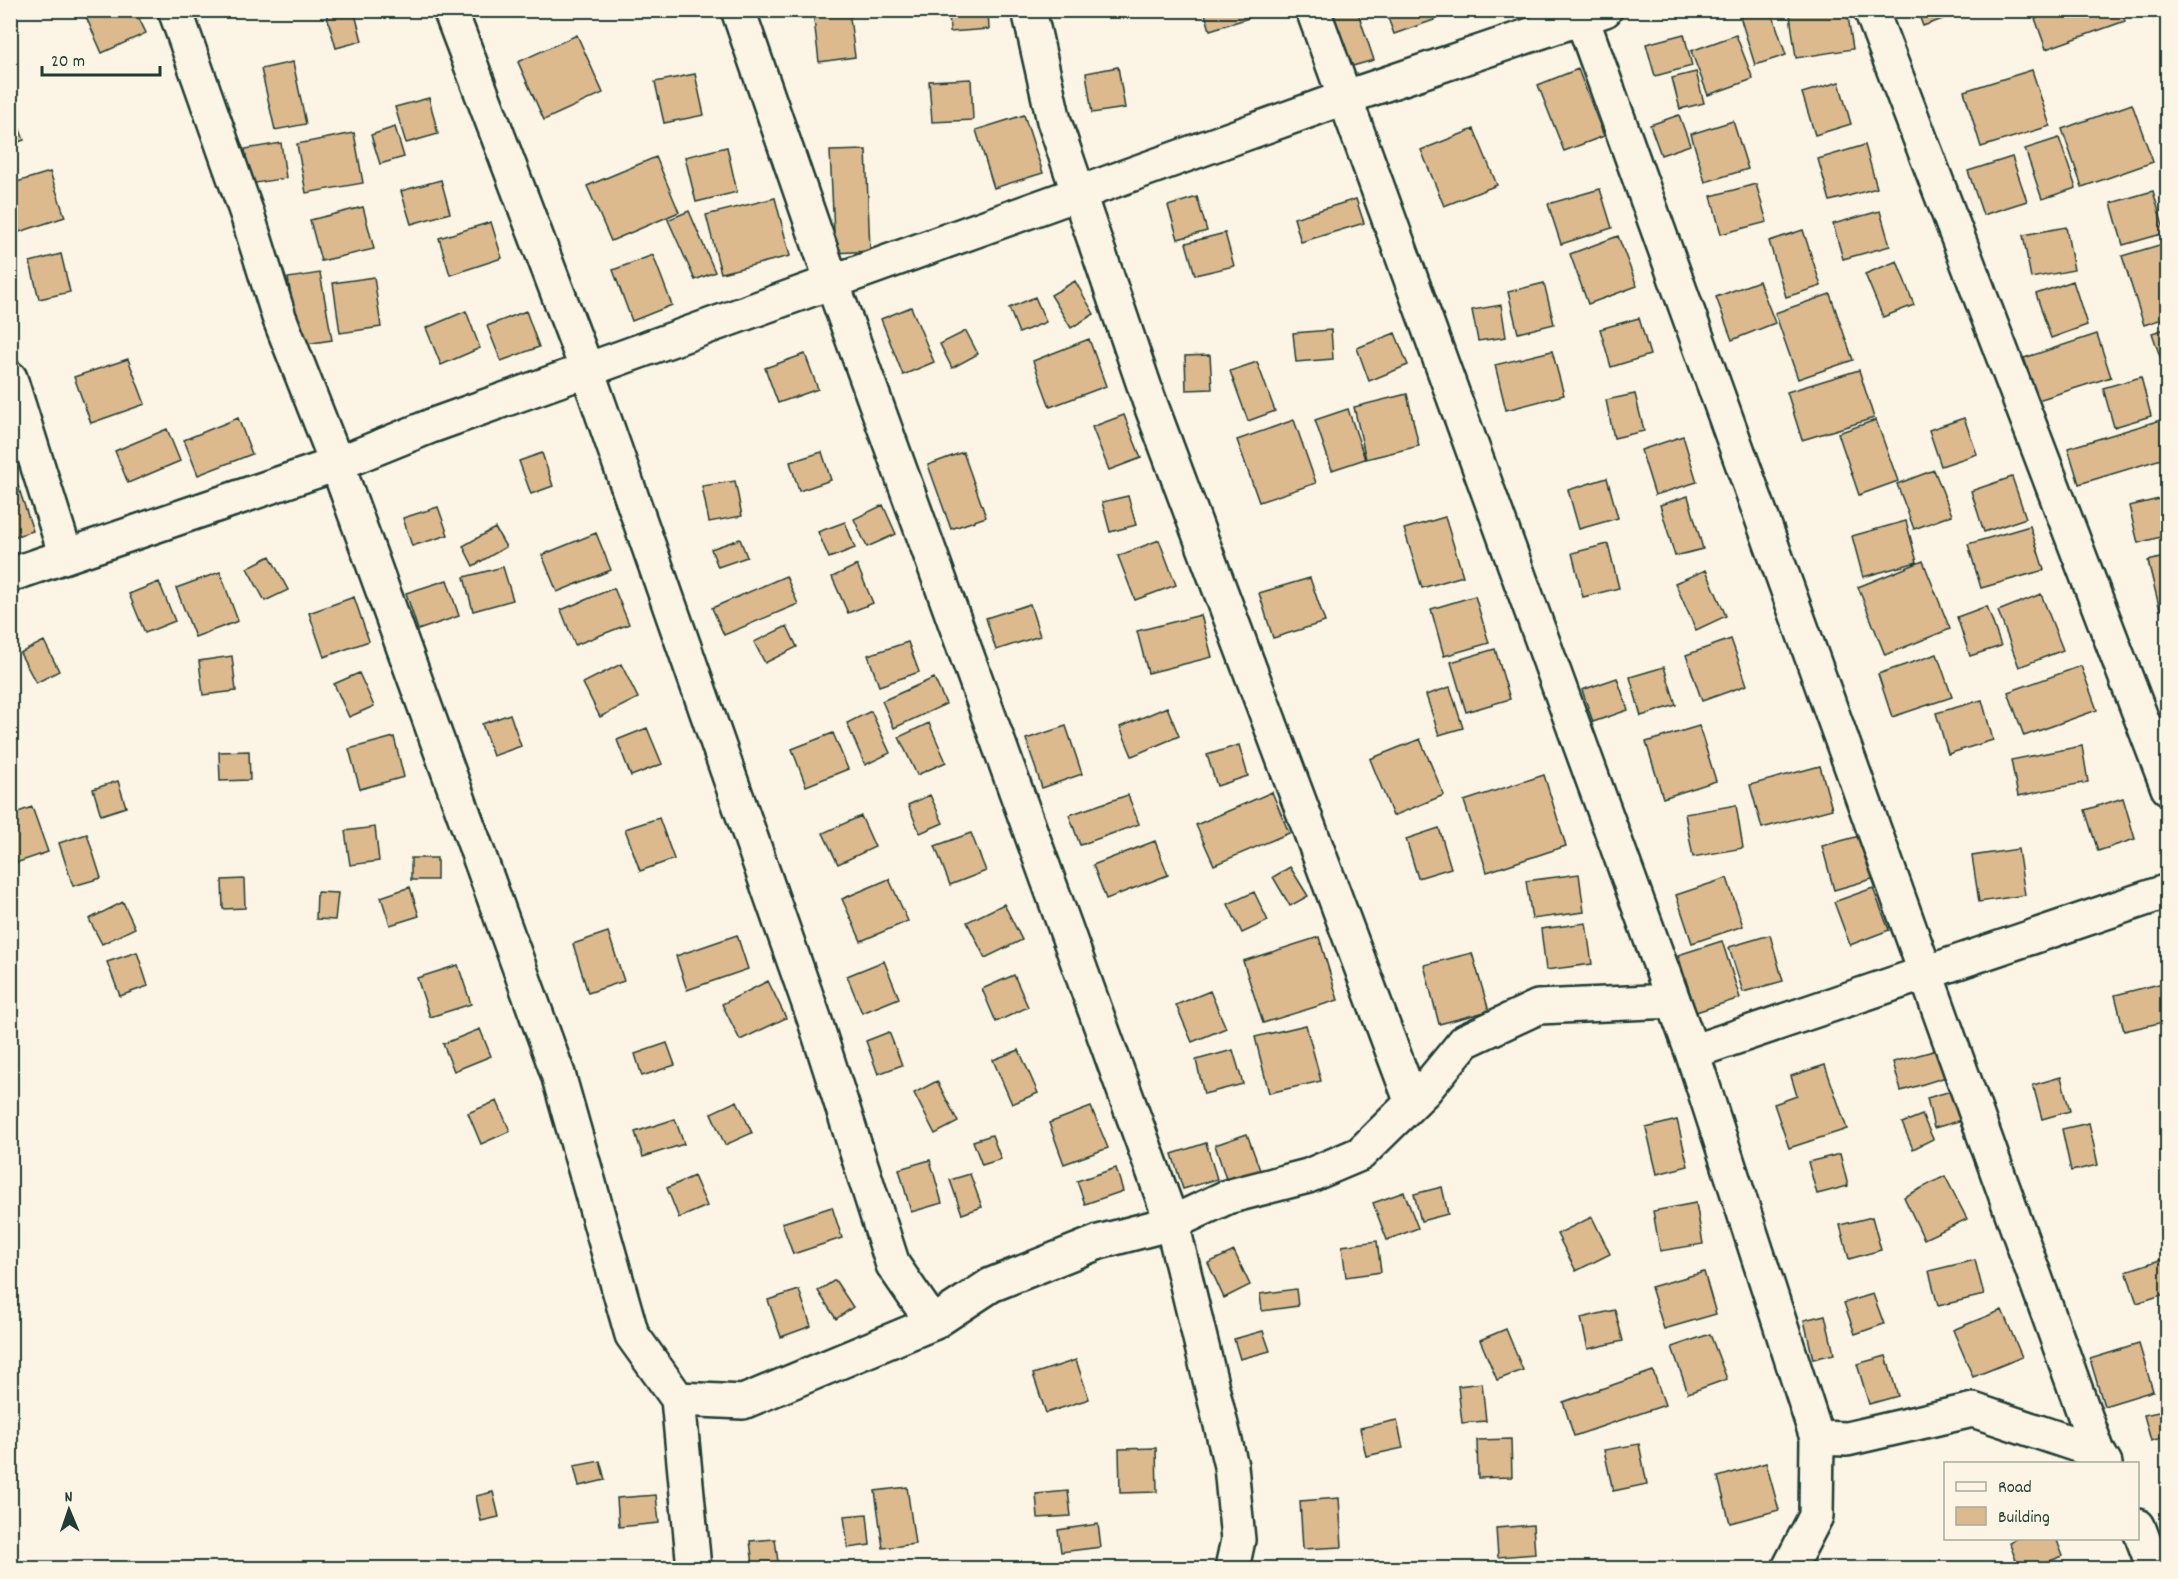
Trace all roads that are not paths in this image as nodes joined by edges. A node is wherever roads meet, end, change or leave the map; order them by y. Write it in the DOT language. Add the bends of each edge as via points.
graph roads {
  1 [pos="175,10"];
  2 [pos="450,10"];
  3 [pos="738,10"];
  4 [pos="1029,10"];
  5 [pos="1312,10"];
  6 [pos="1871,10"];
  7 [pos="1588,13"];
  8 [pos="1344,98"];
  9 [pos="1080,193"];
  10 [pos="832,282"];
  11 [pos="587,370"];
  12 [pos="10,378"];
  13 [pos="337,464"];
  14 [pos="66,556"];
  15 [pos="10,575"];
  16 [pos="2168,788"];
  17 [pos="2168,891"];
  18 [pos="1925,973"];
  19 [pos="1673,1001"];
  20 [pos="1692,1052"];
  21 [pos="1412,1103"];
  22 [pos="1172,1223"];
  23 [pos="933,1323"];
  24 [pos="678,1399"];
  25 [pos="1817,1438"];
  26 [pos="2101,1458"];
  27 [pos="2139,1529"];
  28 [pos="694,1569"];
  29 [pos="1232,1569"];
  30 [pos="1789,1569"];
  31 [pos="2154,1569"];
  1 -- 13 [label="street" via="279,317"];
  2 -- 11 [label="street"];
  3 -- 10 [label="street"];
  4 -- 9 [label="street" via="1054,121"];
  5 -- 8 [label="street"];
  6 -- 16 [label="street"];
  7 -- 8 [label="street"];
  7 -- 18 [label="street"];
  8 -- 9 [label="street"];
  8 -- 19 [label="street"];
  9 -- 10 [label="street"];
  9 -- 21 [label="street" via="1149,400"];
  10 -- 11 [label="street"];
  10 -- 22 [label="street"];
  11 -- 13 [label="street"];
  11 -- 23 [label="street" via="814,1018 893,1265"];
  12 -- 14 [label="street"];
  13 -- 14 [label="street"];
  13 -- 24 [label="street" via="558,1074 632,1335"];
  14 -- 15 [label="street"];
  17 -- 18 [label="street"];
  18 -- 20 [label="street"];
  18 -- 26 [label="street"];
  19 -- 20 [label="street"];
  19 -- 21 [label="street" via="1538,1007 1465,1041"];
  20 -- 25 [label="street"];
  21 -- 22 [label="street" via="1360,1154 1308,1176 1227,1197"];
  22 -- 23 [label="street" via="1099,1242 991,1285"];
  22 -- 29 [label="street" via="1231,1466 1238,1540"];
  23 -- 24 [label="street" via="743,1402"];
  24 -- 28 [label="street"];
  25 -- 26 [label="street" via="1847,1439 1973,1410"];
  25 -- 30 [label="street" via="1816,1516"];
  27 -- 31 [label="street"];
}
